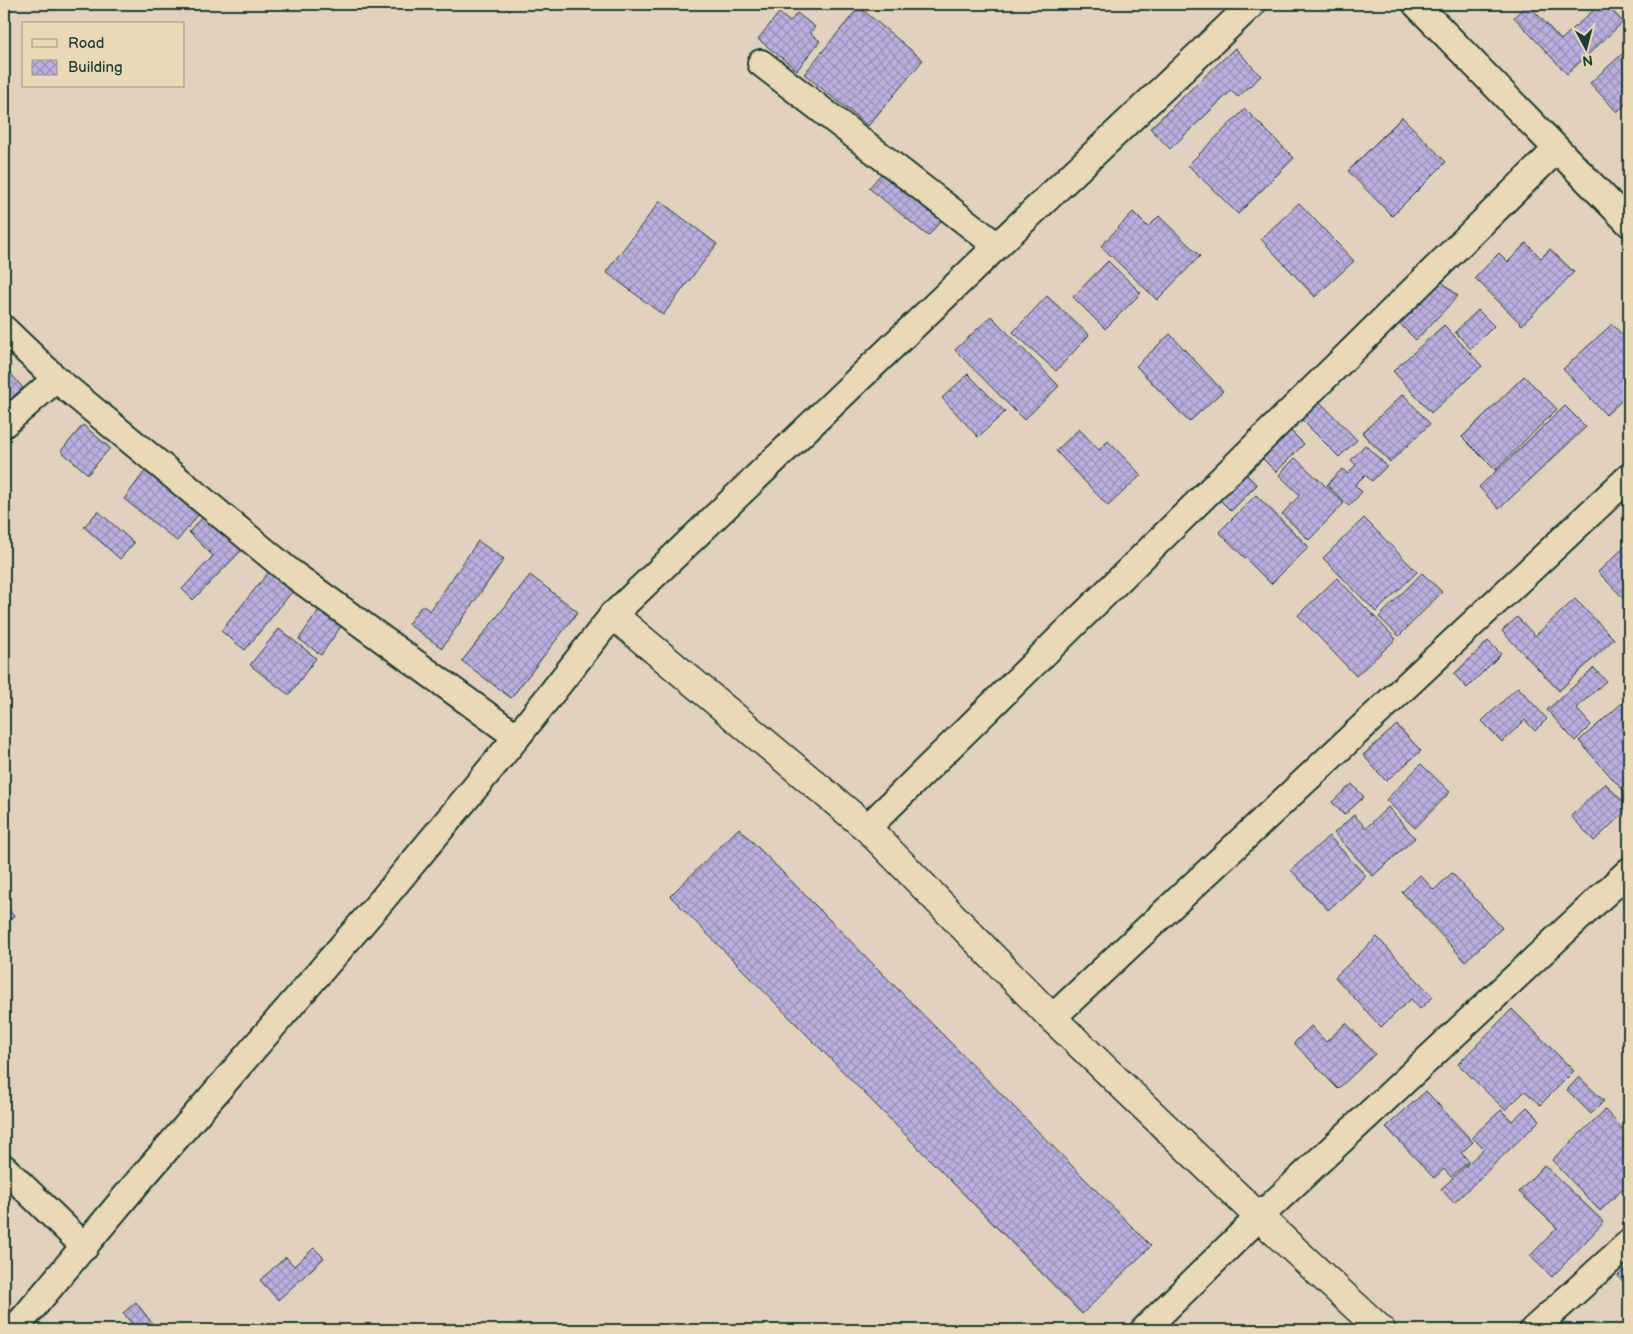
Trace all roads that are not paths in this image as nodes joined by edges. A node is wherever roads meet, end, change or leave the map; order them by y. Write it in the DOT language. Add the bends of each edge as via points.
graph roads {
  1 [pos="1252,4"];
  2 [pos="1416,4"];
  3 [pos="761,63"];
  4 [pos="1557,149"];
  5 [pos="1629,223"];
  6 [pos="997,246"];
  7 [pos="4,329"];
  8 [pos="56,379"];
  9 [pos="4,424"];
  10 [pos="1629,478"];
  11 [pos="613,615"];
  12 [pos="517,737"];
  13 [pos="867,828"];
  14 [pos="1629,871"];
  15 [pos="1052,1018"];
  16 [pos="4,1168"];
  17 [pos="1259,1217"];
  18 [pos="1629,1243"];
  19 [pos="85,1247"];
  20 [pos="14,1330"];
  21 [pos="1144,1330"];
  22 [pos="1381,1330"];
  23 [pos="1533,1330"];
  1 -- 6 [label="street"];
  2 -- 4 [label="street"];
  3 -- 6 [label="street"];
  4 -- 5 [label="street"];
  4 -- 13 [label="street"];
  6 -- 11 [label="street"];
  7 -- 8 [label="street"];
  8 -- 9 [label="street"];
  8 -- 12 [label="street" via="290,572"];
  10 -- 15 [label="street"];
  11 -- 12 [label="street"];
  11 -- 13 [label="street"];
  12 -- 19 [label="street"];
  13 -- 15 [label="street"];
  14 -- 17 [label="street"];
  15 -- 17 [label="street"];
  16 -- 19 [label="street"];
  17 -- 21 [label="street"];
  17 -- 22 [label="street"];
  18 -- 23 [label="street"];
  19 -- 20 [label="street"];
}
